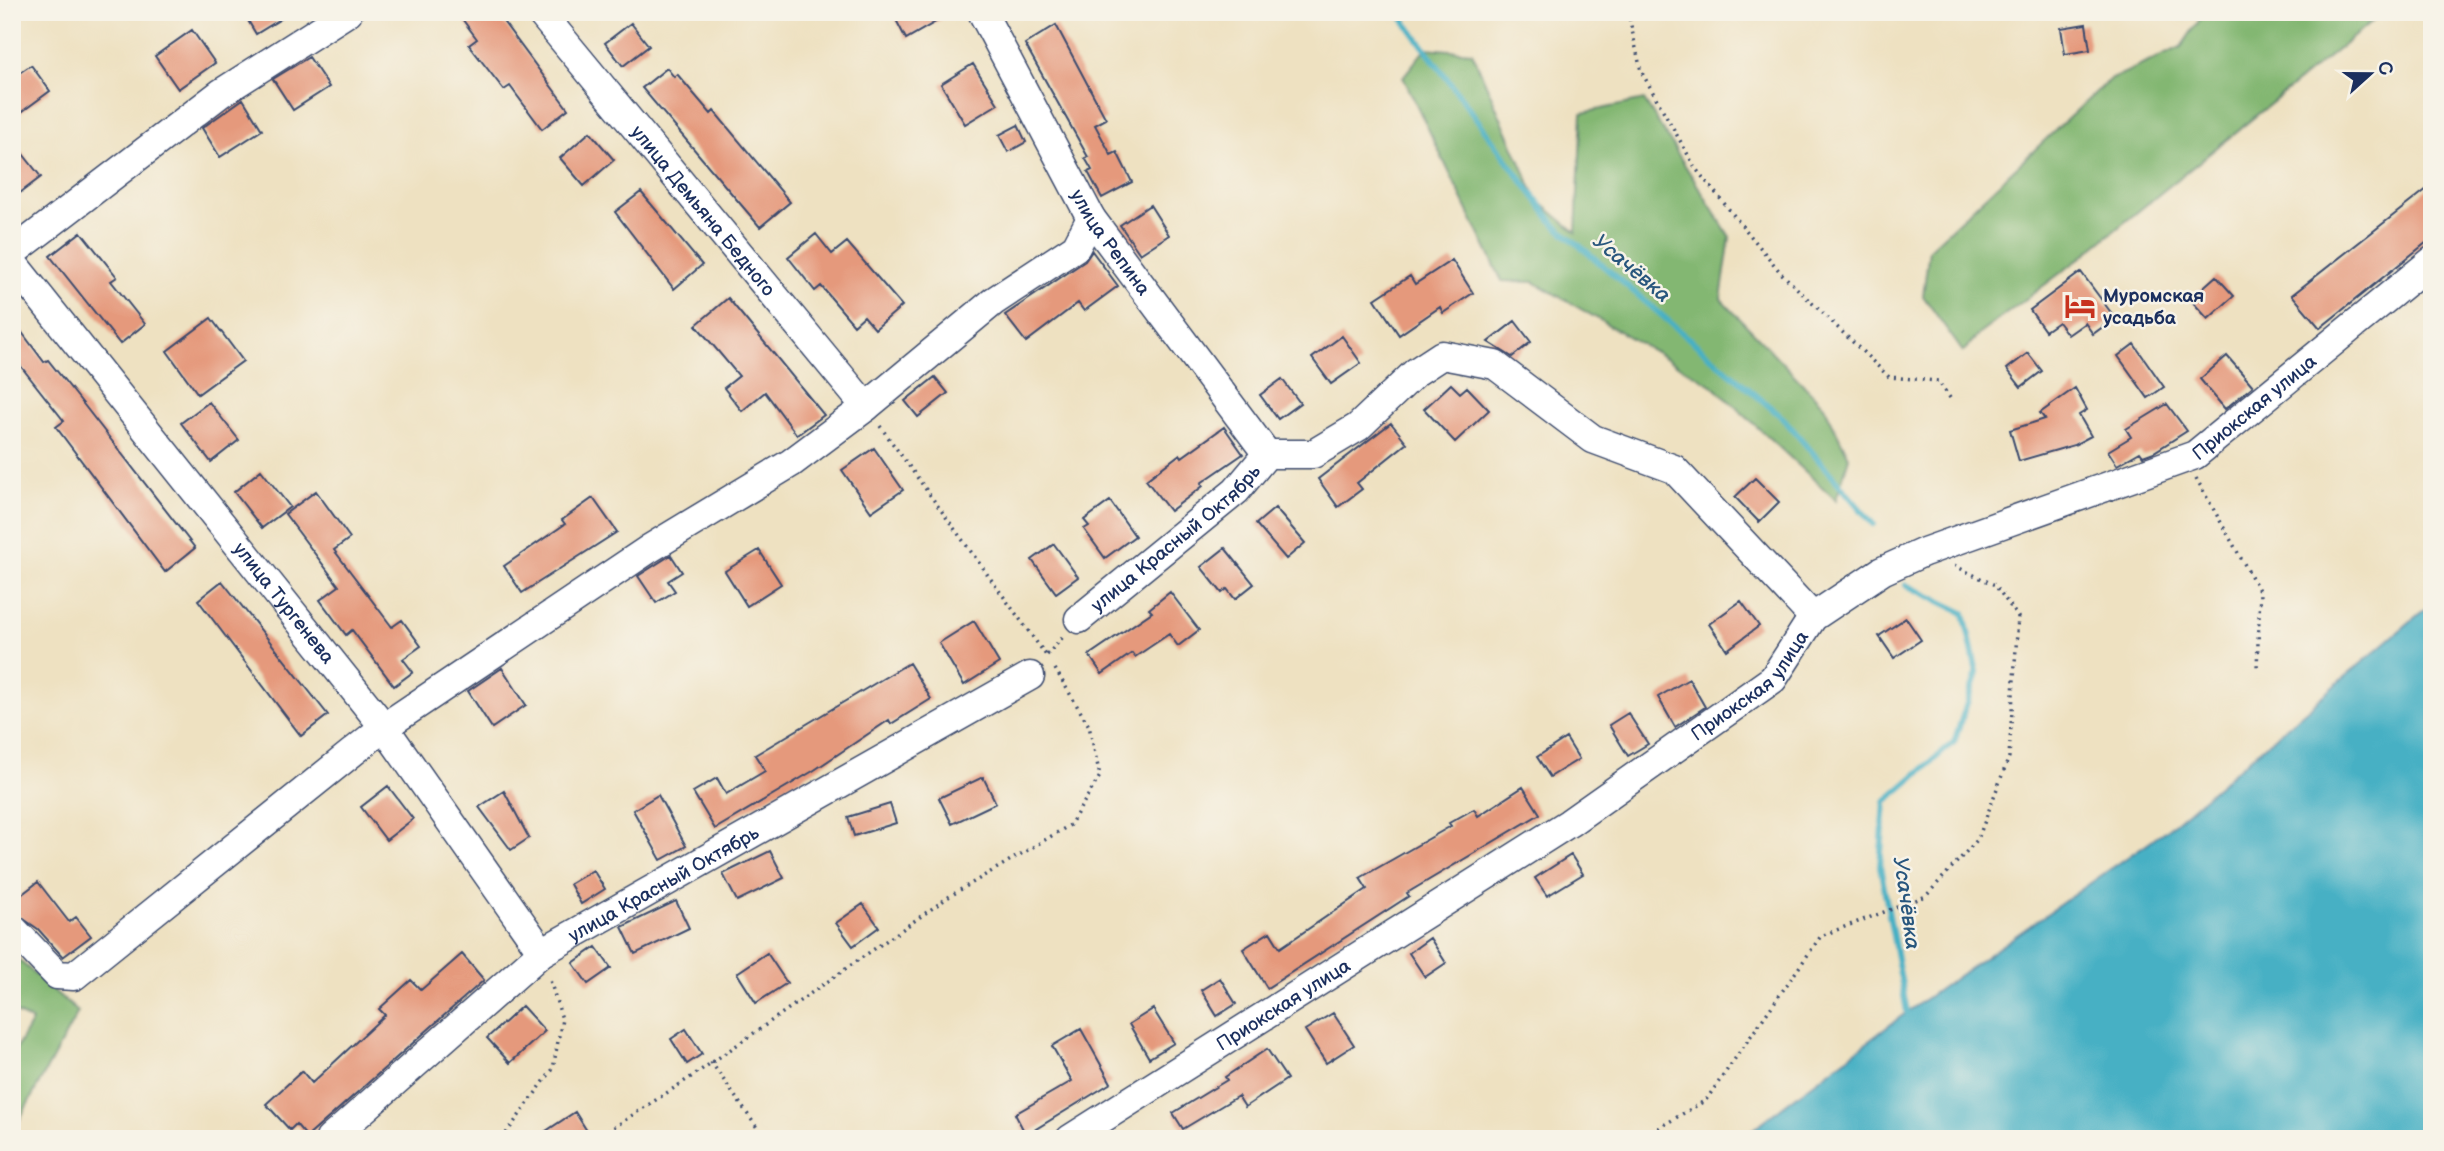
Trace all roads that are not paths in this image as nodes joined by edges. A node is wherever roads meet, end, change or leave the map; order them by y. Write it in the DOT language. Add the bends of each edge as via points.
graph roads {
  1 [pos="348,12"];
  2 [pos="540,12"];
  3 [pos="982,12"];
  4 [pos="1091,218"];
  5 [pos="12,253"];
  6 [pos="2432,261"];
  7 [pos="12,262"];
  8 [pos="866,407"];
  9 [pos="1267,454"];
  10 [pos="1813,617"];
  11 [pos="1079,619"];
  12 [pos="1038,666"];
  13 [pos="384,727"];
  14 [pos="12,928"];
  15 [pos="542,952"];
  16 [pos="330,1139"];
  17 [pos="1070,1139"];
  1 -- 5 [label="street" via="221,93"];
  2 -- 8 [label="street, улица Демьяна Бедного"];
  3 -- 4 [label="street, улица Репина"];
  4 -- 8 [label="street" via="1076,247 994,300"];
  4 -- 9 [label="street, улица Репина"];
  6 -- 10 [label="street, Приокская улица" via="2195,455 1924,552 1882,571"];
  7 -- 13 [label="street, улица Тургенева"];
  8 -- 13 [label="street" via="790,463 649,549"];
  9 -- 10 [label="street, улица Красный Октябрь" via="1313,454 1358,427 1416,372 1441,355 1496,365 1593,439 1674,469"];
  9 -- 11 [label="street, улица Красный Октябрь" via="1236,491"];
  10 -- 17 [label="street, Приокская улица" via="1773,679 1569,823"];
  12 -- 15 [label="street, улица Красный Октябрь"];
  13 -- 14 [label="street" via="74,976 57,975"];
  13 -- 15 [label="street, улица Тургенева"];
  15 -- 16 [label="street, улица Красный Октябрь"];
}
